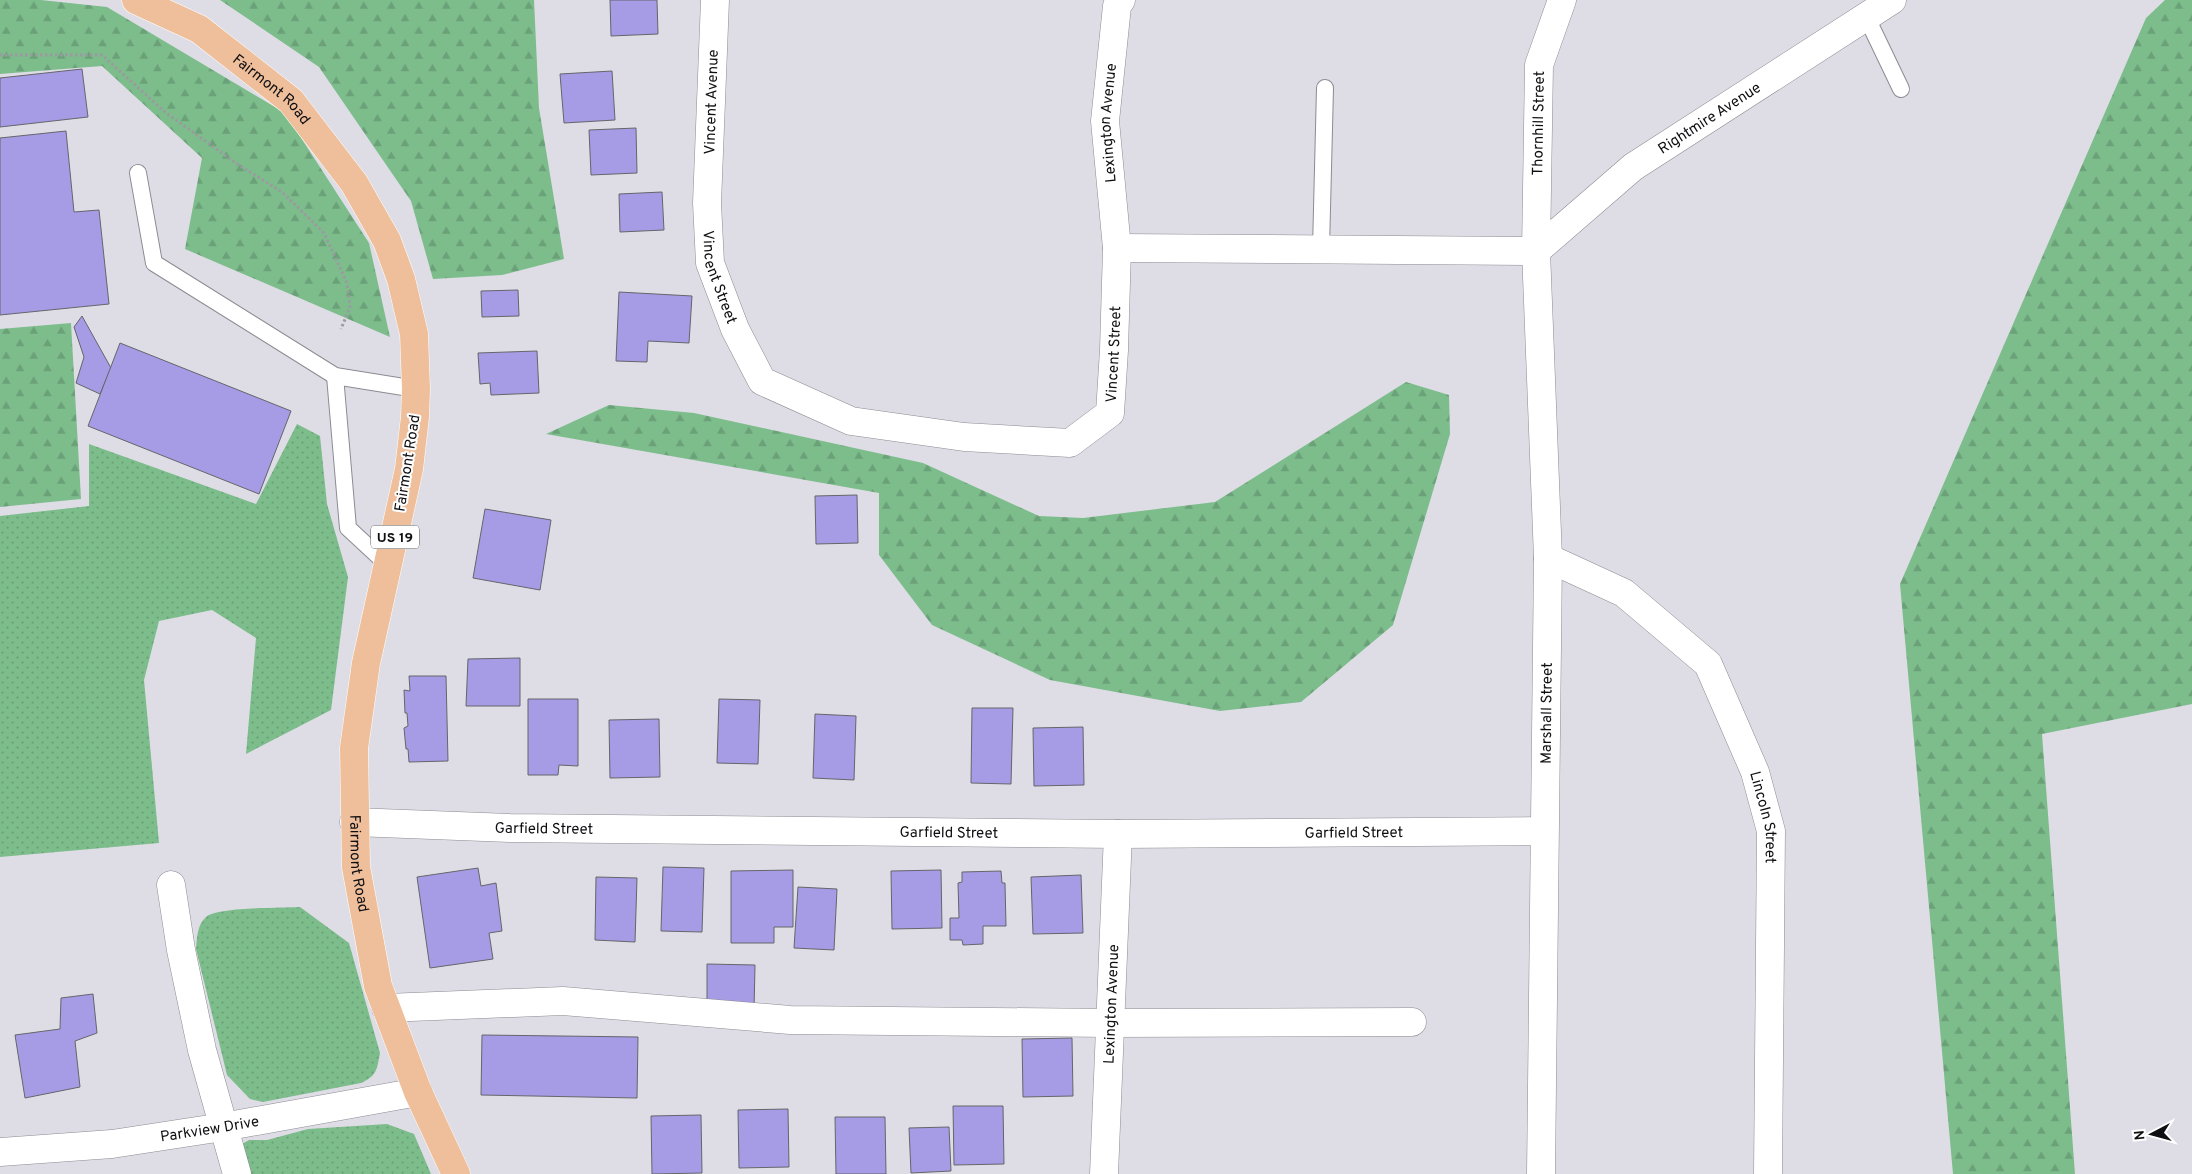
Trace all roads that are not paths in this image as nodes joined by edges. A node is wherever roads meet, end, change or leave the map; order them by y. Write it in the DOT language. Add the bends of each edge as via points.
graph roads {
  1 [pos="136,0"];
  2 [pos="715,0"];
  3 [pos="1121,0"];
  4 [pos="1562,0"];
  5 [pos="1892,0"];
  6 [pos="1867,18"];
  7 [pos="1325,88"];
  8 [pos="1902,88"];
  9 [pos="138,173"];
  10 [pos="707,203"];
  11 [pos="1117,248"];
  12 [pos="1321,249"];
  13 [pos="1536,251"];
  14 [pos="335,376"];
  15 [pos="416,389"];
  16 [pos="1548,558"];
  17 [pos="389,566"];
  18 [pos="354,822"];
  19 [pos="1544,831"];
  20 [pos="1118,834"];
  21 [pos="171,885"];
  22 [pos="386,1008"];
  23 [pos="1412,1022"];
  24 [pos="1110,1023"];
  25 [pos="418,1092"];
  26 [pos="223,1127"];
  27 [pos="0,1152"];
  28 [pos="237,1174"];
  29 [pos="456,1174"];
  30 [pos="1104,1174"];
  31 [pos="1542,1174"];
  32 [pos="1768,1174"];
  1 -- 15 [label="main road, Fairmont Road / US 19" via="199,29 291,101 354,183 387,241 401,279 414,334"];
  2 -- 10 [label="street, Vincent Avenue"];
  3 -- 11 [label="street, Lexington Avenue" via="1117,6 1106,120"];
  4 -- 13 [label="street, Thornhill Street" via="1539,65"];
  5 -- 6 [label="street, Rightmire Avenue"];
  6 -- 8 [label="lane"];
  6 -- 13 [label="street, Rightmire Avenue" via="1633,167"];
  7 -- 12 [label="lane"];
  9 -- 14 [label="lane" via="154,263"];
  10 -- 11 [label="street, Vincent Street" via="710,263 735,329 762,381 851,421 964,437 1070,443 1110,413"];
  11 -- 12 [label="street"];
  12 -- 13 [label="street"];
  13 -- 16 [label="street, Marshall Street"];
  14 -- 15 [label="lane"];
  14 -- 17 [label="lane" via="348,528"];
  15 -- 17 [label="main road, Fairmont Road / US 19" via="409,469"];
  16 -- 19 [label="street, Marshall Street"];
  16 -- 32 [label="street, Lincoln Street" via="1624,594 1708,664 1755,772 1771,831"];
  17 -- 18 [label="main road, Fairmont Road / US 19" via="366,663 354,748"];
  18 -- 20 [label="street, Garfield Street" via="518,828"];
  18 -- 22 [label="main road, Fairmont Road / US 19" via="357,875 378,986"];
  19 -- 20 [label="street, Garfield Street"];
  19 -- 31 [label="street, Marshall Street"];
  20 -- 24 [label="street, Lexington Avenue"];
  21 -- 26 [label="street" via="202,1050"];
  22 -- 24 [label="street" via="563,1001 790,1020"];
  22 -- 25 [label="main road, Fairmont Road / US 19"];
  23 -- 24 [label="street"];
  24 -- 30 [label="street, Lexington Avenue"];
  25 -- 26 [label="street, Parkview Drive"];
  25 -- 29 [label="main road, Fairmont Road / US 19"];
  26 -- 27 [label="street, Parkview Drive" via="112,1144"];
  26 -- 28 [label="street"];
}
